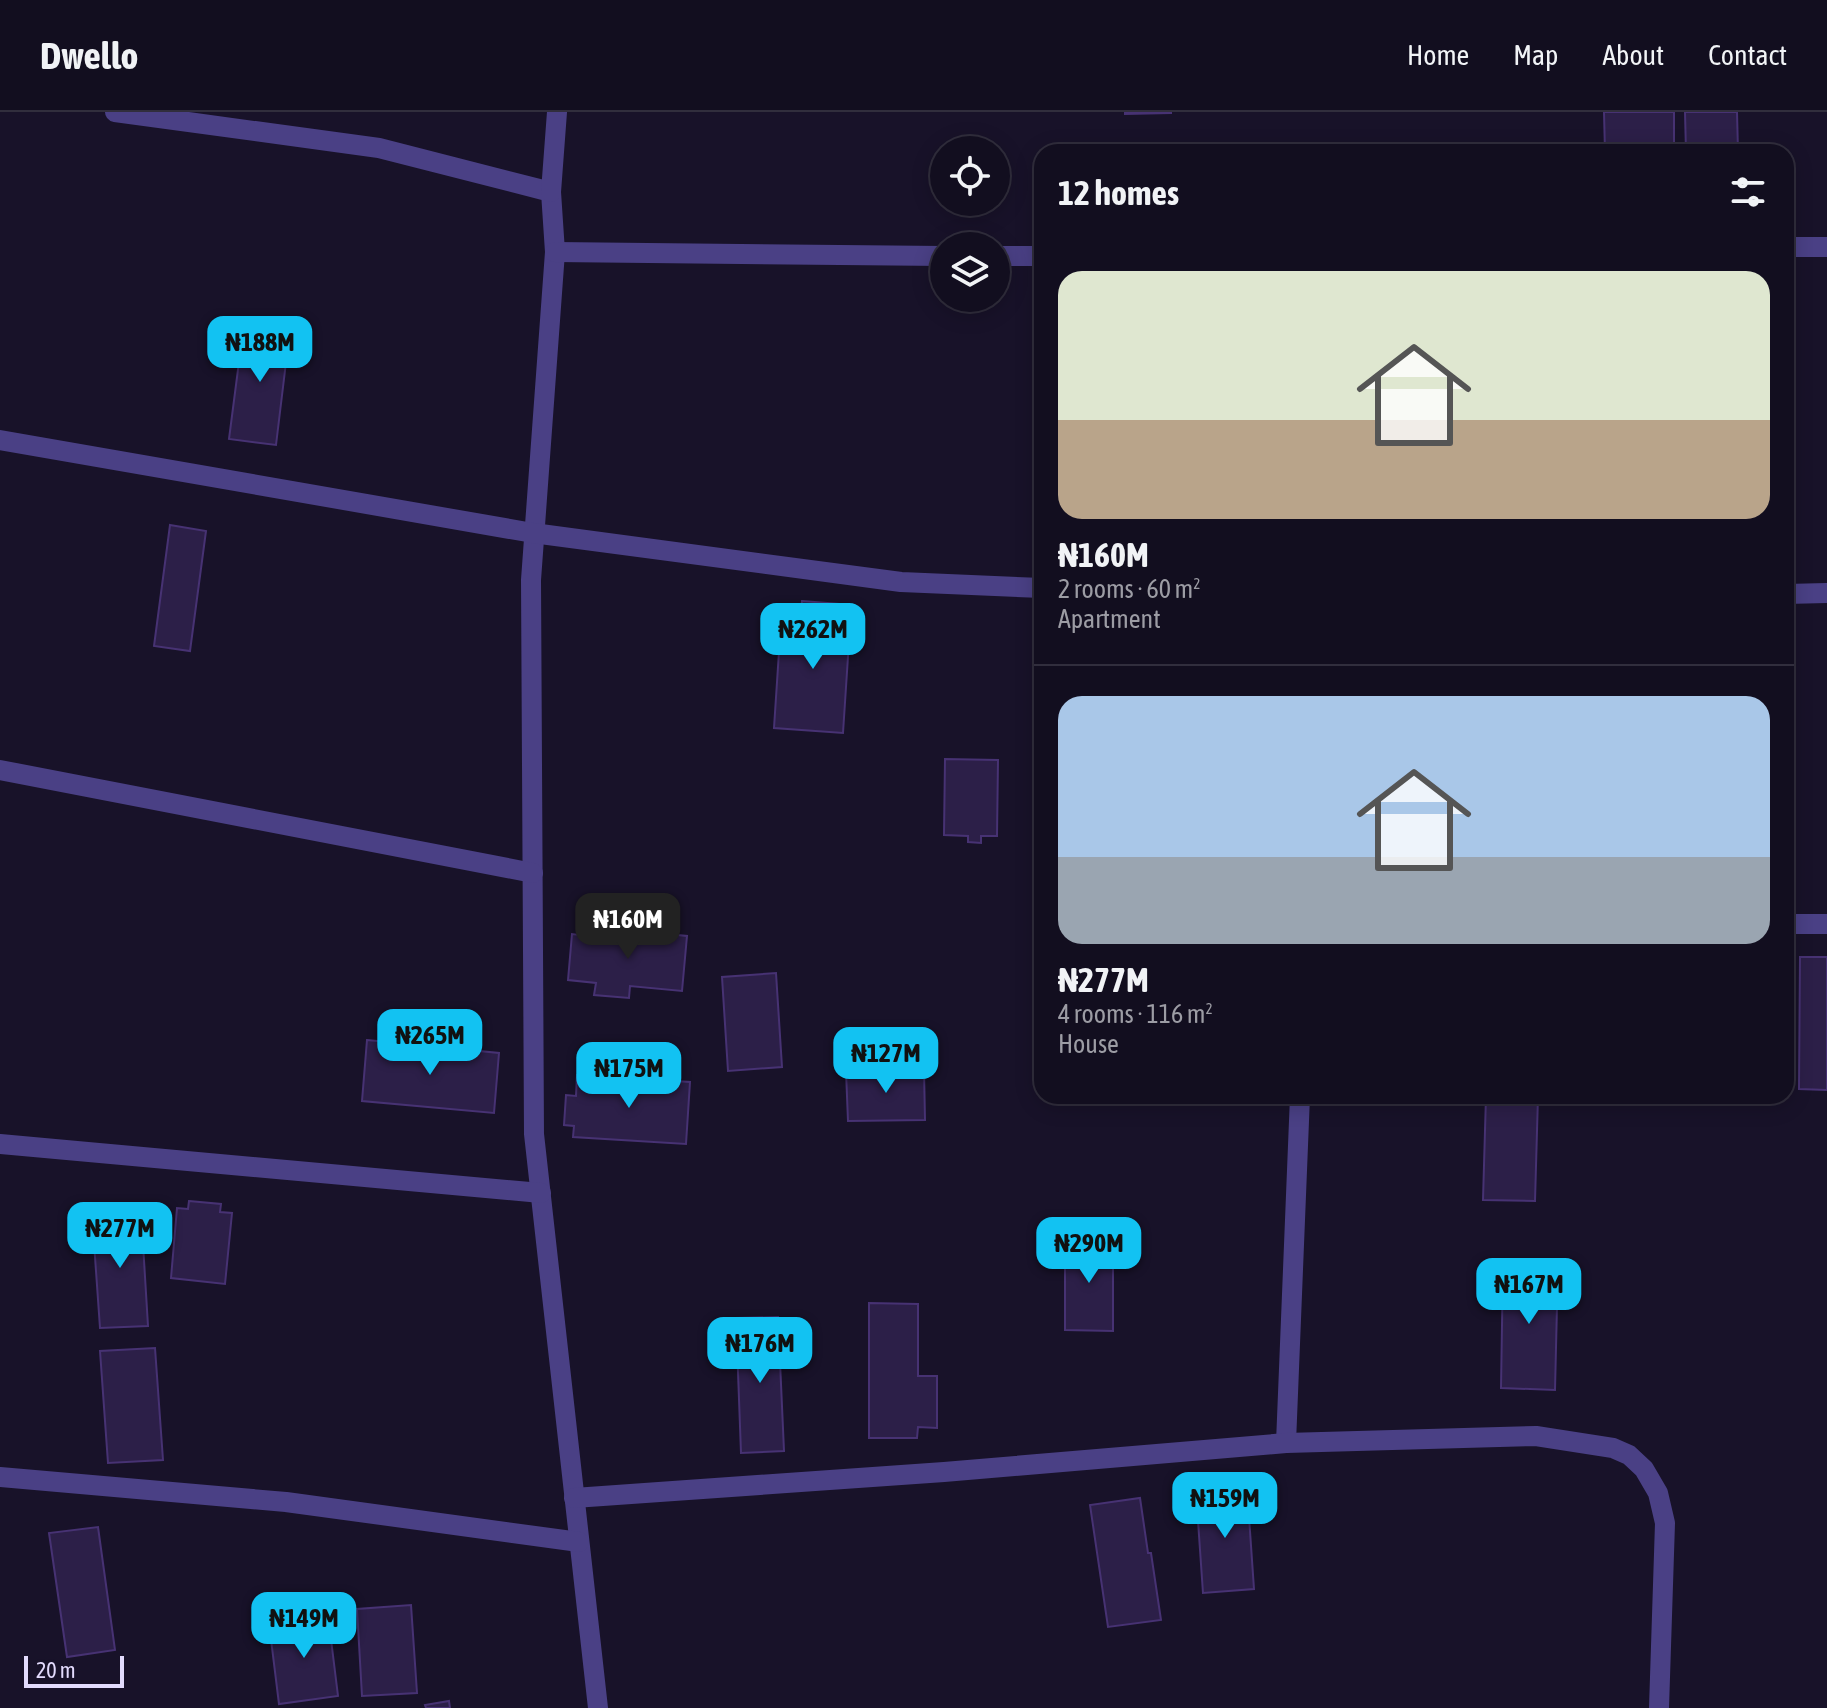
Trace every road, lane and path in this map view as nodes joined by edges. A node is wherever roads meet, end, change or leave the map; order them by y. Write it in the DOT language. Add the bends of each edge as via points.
graph roads {
  1 [pos="115,112"];
  2 [pos="557,112"];
  3 [pos="551,192"];
  4 [pos="1794,247"];
  5 [pos="1827,247"];
  6 [pos="555,252"];
  7 [pos="930,256"];
  8 [pos="1010,256"];
  9 [pos="1034,256"];
  10 [pos="0,440"];
  11 [pos="533,533"];
  12 [pos="1034,588"];
  13 [pos="1827,593"];
  14 [pos="1794,594"];
  15 [pos="0,770"];
  16 [pos="533,873"];
  17 [pos="1794,924"];
  18 [pos="1827,924"];
  19 [pos="1300,1104"];
  20 [pos="0,1144"];
  21 [pos="541,1193"];
  22 [pos="1286,1443"];
  23 [pos="0,1477"];
  24 [pos="574,1498"];
  25 [pos="579,1542"];
  26 [pos="598,1708"];
  27 [pos="1659,1708"];
  1 -- 3 [label="street" via="379,148"];
  2 -- 3 [label="street"];
  3 -- 6 [label="street"];
  4 -- 5 [label="street"];
  6 -- 7 [label="street"];
  6 -- 11 [label="street"];
  8 -- 9 [label="street"];
  10 -- 11 [label="street"];
  11 -- 12 [label="street" via="901,582"];
  11 -- 16 [label="street"];
  13 -- 14 [label="street"];
  15 -- 16 [label="street"];
  16 -- 21 [label="street" via="534,1134"];
  17 -- 18 [label="street"];
  19 -- 22 [label="street"];
  20 -- 21 [label="street"];
  21 -- 24 [label="street"];
  22 -- 24 [label="street"];
  22 -- 27 [label="street" via="1536,1436 1629,1455 1658,1493 1665,1523"];
  23 -- 25 [label="street" via="286,1502"];
  24 -- 25 [label="street"];
  25 -- 26 [label="street"];
}
